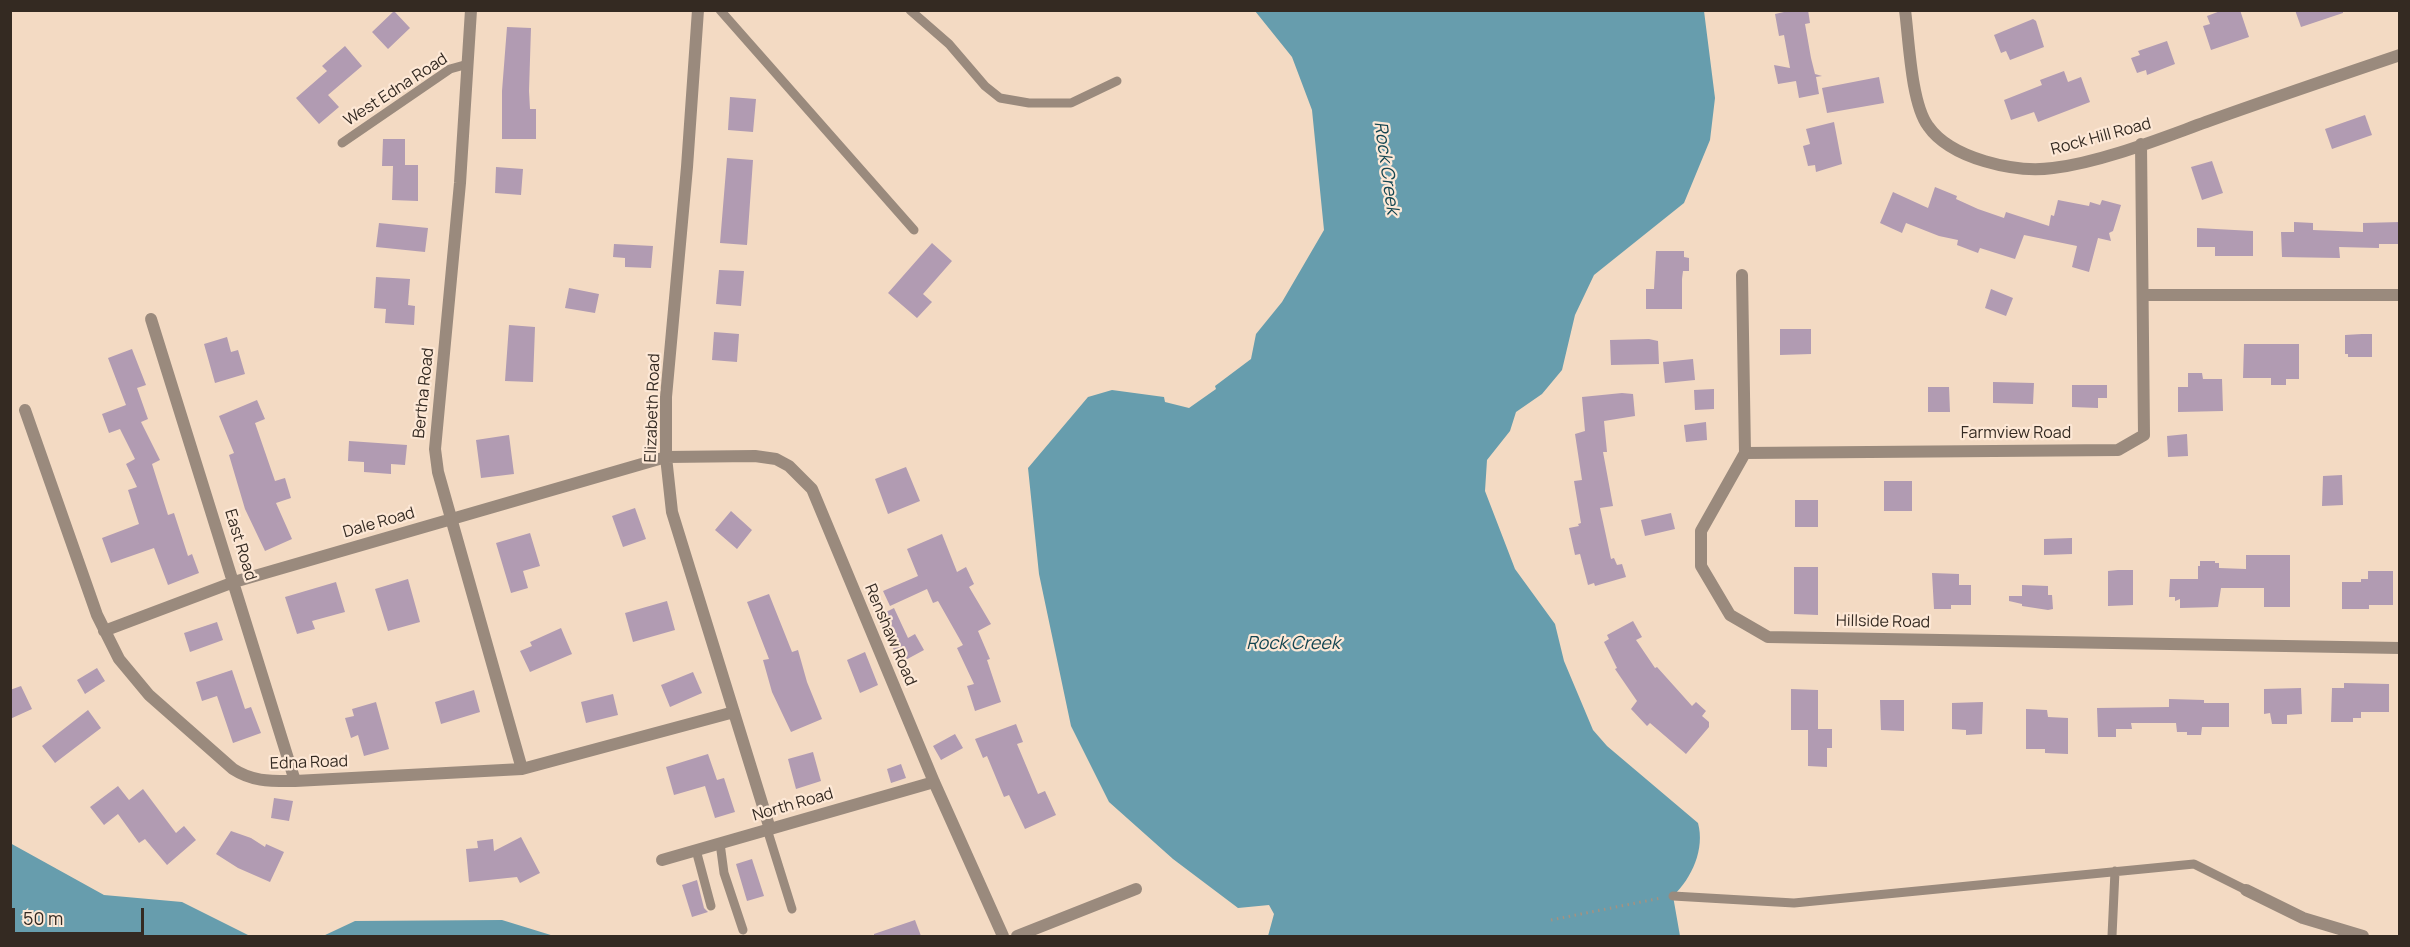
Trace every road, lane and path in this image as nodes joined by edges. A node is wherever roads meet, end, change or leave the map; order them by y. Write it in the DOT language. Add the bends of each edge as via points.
graph roads {
  1 [pos="471,10"];
  2 [pos="698,10"];
  3 [pos="720,10"];
  4 [pos="910,10"];
  5 [pos="1905,10"];
  6 [pos="2400,55"];
  7 [pos="468,64"];
  8 [pos="1117,81"];
  9 [pos="342,143"];
  10 [pos="2141,144"];
  11 [pos="914,230"];
  12 [pos="1742,275"];
  13 [pos="2400,295"];
  14 [pos="2144,296"];
  15 [pos="151,319"];
  16 [pos="25,410"];
  17 [pos="1745,453"];
  18 [pos="666,457"];
  19 [pos="451,518"];
  20 [pos="234,582"];
  21 [pos="104,631"];
  22 [pos="2400,648"];
  23 [pos="734,712"];
  24 [pos="522,769"];
  25 [pos="295,781"];
  26 [pos="934,782"];
  27 [pos="769,829"];
  28 [pos="720,843"];
  29 [pos="696,850"];
  30 [pos="662,860"];
  31 [pos="2115,871"];
  32 [pos="1136,889"];
  33 [pos="2246,890"];
  34 [pos="1673,896"];
  35 [pos="711,906"];
  36 [pos="792,909"];
  37 [pos="1551,920"];
  38 [pos="743,930"];
  39 [pos="1003,936"];
  40 [pos="1017,936"];
  41 [pos="2112,936"];
  42 [pos="2364,936"];
  1 -- 7 [label="street, Bertha Road"];
  2 -- 18 [label="street, Elizabeth Road" via="666,397"];
  3 -- 11 [label="lane"];
  4 -- 8 [label="lane" via="1000,98 1029,104 1071,103"];
  5 -- 10 [label="street, Rock Hill Road" via="1920,112 1927,125 1950,147 1996,164 2051,168"];
  6 -- 10 [label="street, Rock Hill Road"];
  7 -- 9 [label="lane, West Edna Road" via="450,69"];
  7 -- 19 [label="street, Bertha Road" via="435,449"];
  10 -- 14 [label="street, Farmview Road"];
  12 -- 17 [label="street"];
  13 -- 14 [label="street"];
  14 -- 17 [label="street, Farmview Road" via="2144,435 2118,450"];
  15 -- 20 [label="street, East Road"];
  16 -- 21 [label="street, Edna Road"];
  17 -- 22 [label="street, Hillside Road" via="1701,531 1701,566 1730,615 1768,637"];
  18 -- 19 [label="street, Dale Road"];
  18 -- 23 [label="street, Elizabeth Road" via="672,512"];
  18 -- 26 [label="street, Renshaw Road" via="776,459 812,489"];
  19 -- 20 [label="street, Dale Road"];
  19 -- 24 [label="street, Bertha Road"];
  20 -- 21 [label="street, Dale Road"];
  20 -- 25 [label="street, East Road"];
  21 -- 25 [label="street, Edna Road" via="118,659 136,682 233,769 264,782"];
  23 -- 24 [label="street, Edna Road"];
  23 -- 27 [label="street, Elizabeth Road"];
  24 -- 25 [label="street, Edna Road"];
  26 -- 27 [label="street, North Road"];
  26 -- 39 [label="street, Renshaw Road"];
  27 -- 28 [label="street, North Road"];
  27 -- 36 [label="lane"];
  28 -- 29 [label="street, North Road"];
  28 -- 38 [label="lane" via="724,873"];
  29 -- 30 [label="street, North Road"];
  29 -- 35 [label="lane"];
  31 -- 33 [label="lane" via="2194,864"];
  31 -- 34 [label="lane" via="1794,903"];
  31 -- 41 [label="lane"];
  32 -- 40 [label="street"];
  33 -- 42 [label="street" via="2303,918"];
  34 -- 37 [label="path"];
}
